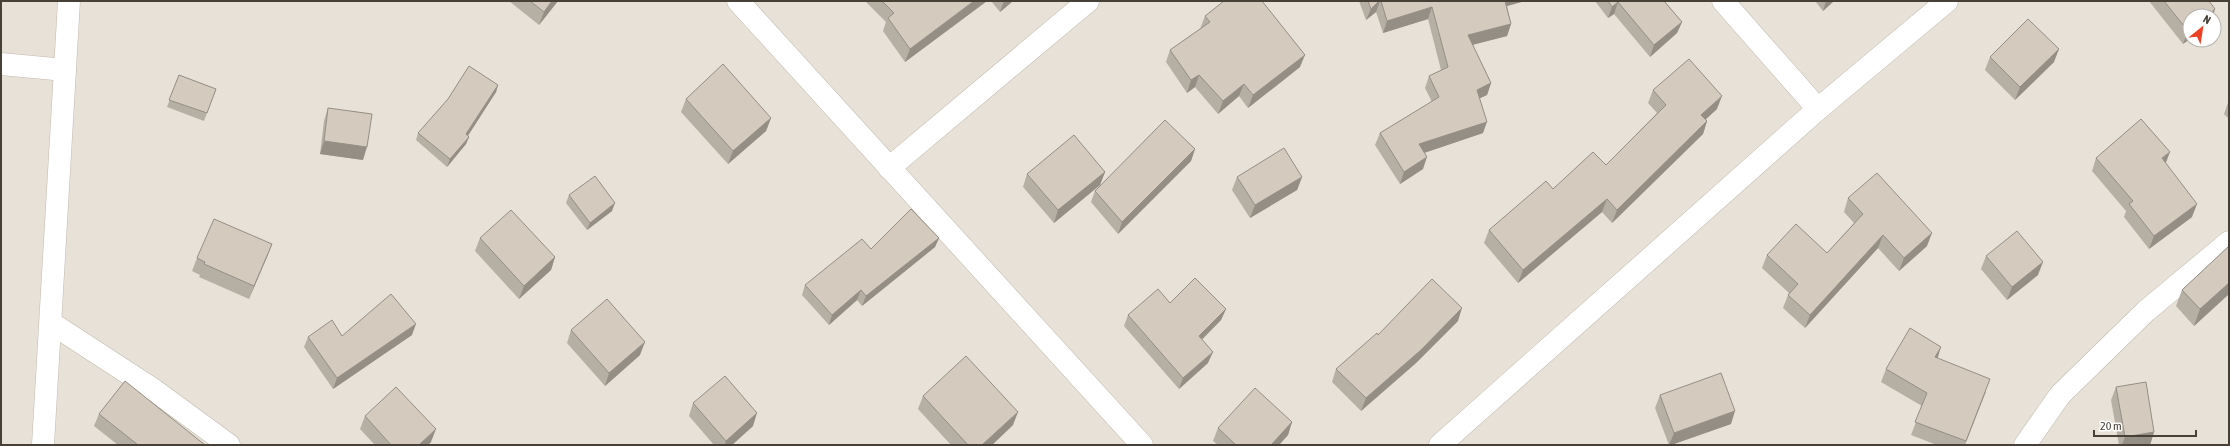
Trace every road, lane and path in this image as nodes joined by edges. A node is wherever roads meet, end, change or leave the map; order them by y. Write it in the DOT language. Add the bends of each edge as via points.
graph roads {
  1 [pos="69,1"];
  2 [pos="738,1"];
  3 [pos="1088,1"];
  4 [pos="1723,1"];
  5 [pos="1947,1"];
  6 [pos="1,64"];
  7 [pos="65,70"];
  8 [pos="1818,109"];
  9 [pos="889,168"];
  10 [pos="2229,242"];
  11 [pos="51,323"];
  12 [pos="43,445"];
  13 [pos="229,445"];
  14 [pos="1142,445"];
  15 [pos="1440,445"];
  16 [pos="2025,445"];
  1 -- 7 [label="street"];
  2 -- 9 [label="street"];
  3 -- 9 [label="street"];
  4 -- 8 [label="street"];
  5 -- 8 [label="street"];
  6 -- 7 [label="street"];
  7 -- 11 [label="street"];
  8 -- 15 [label="street"];
  9 -- 14 [label="street"];
  10 -- 16 [label="street" via="2146,311 2060,396"];
  11 -- 12 [label="street"];
  11 -- 13 [label="street" via="154,390"];
}
